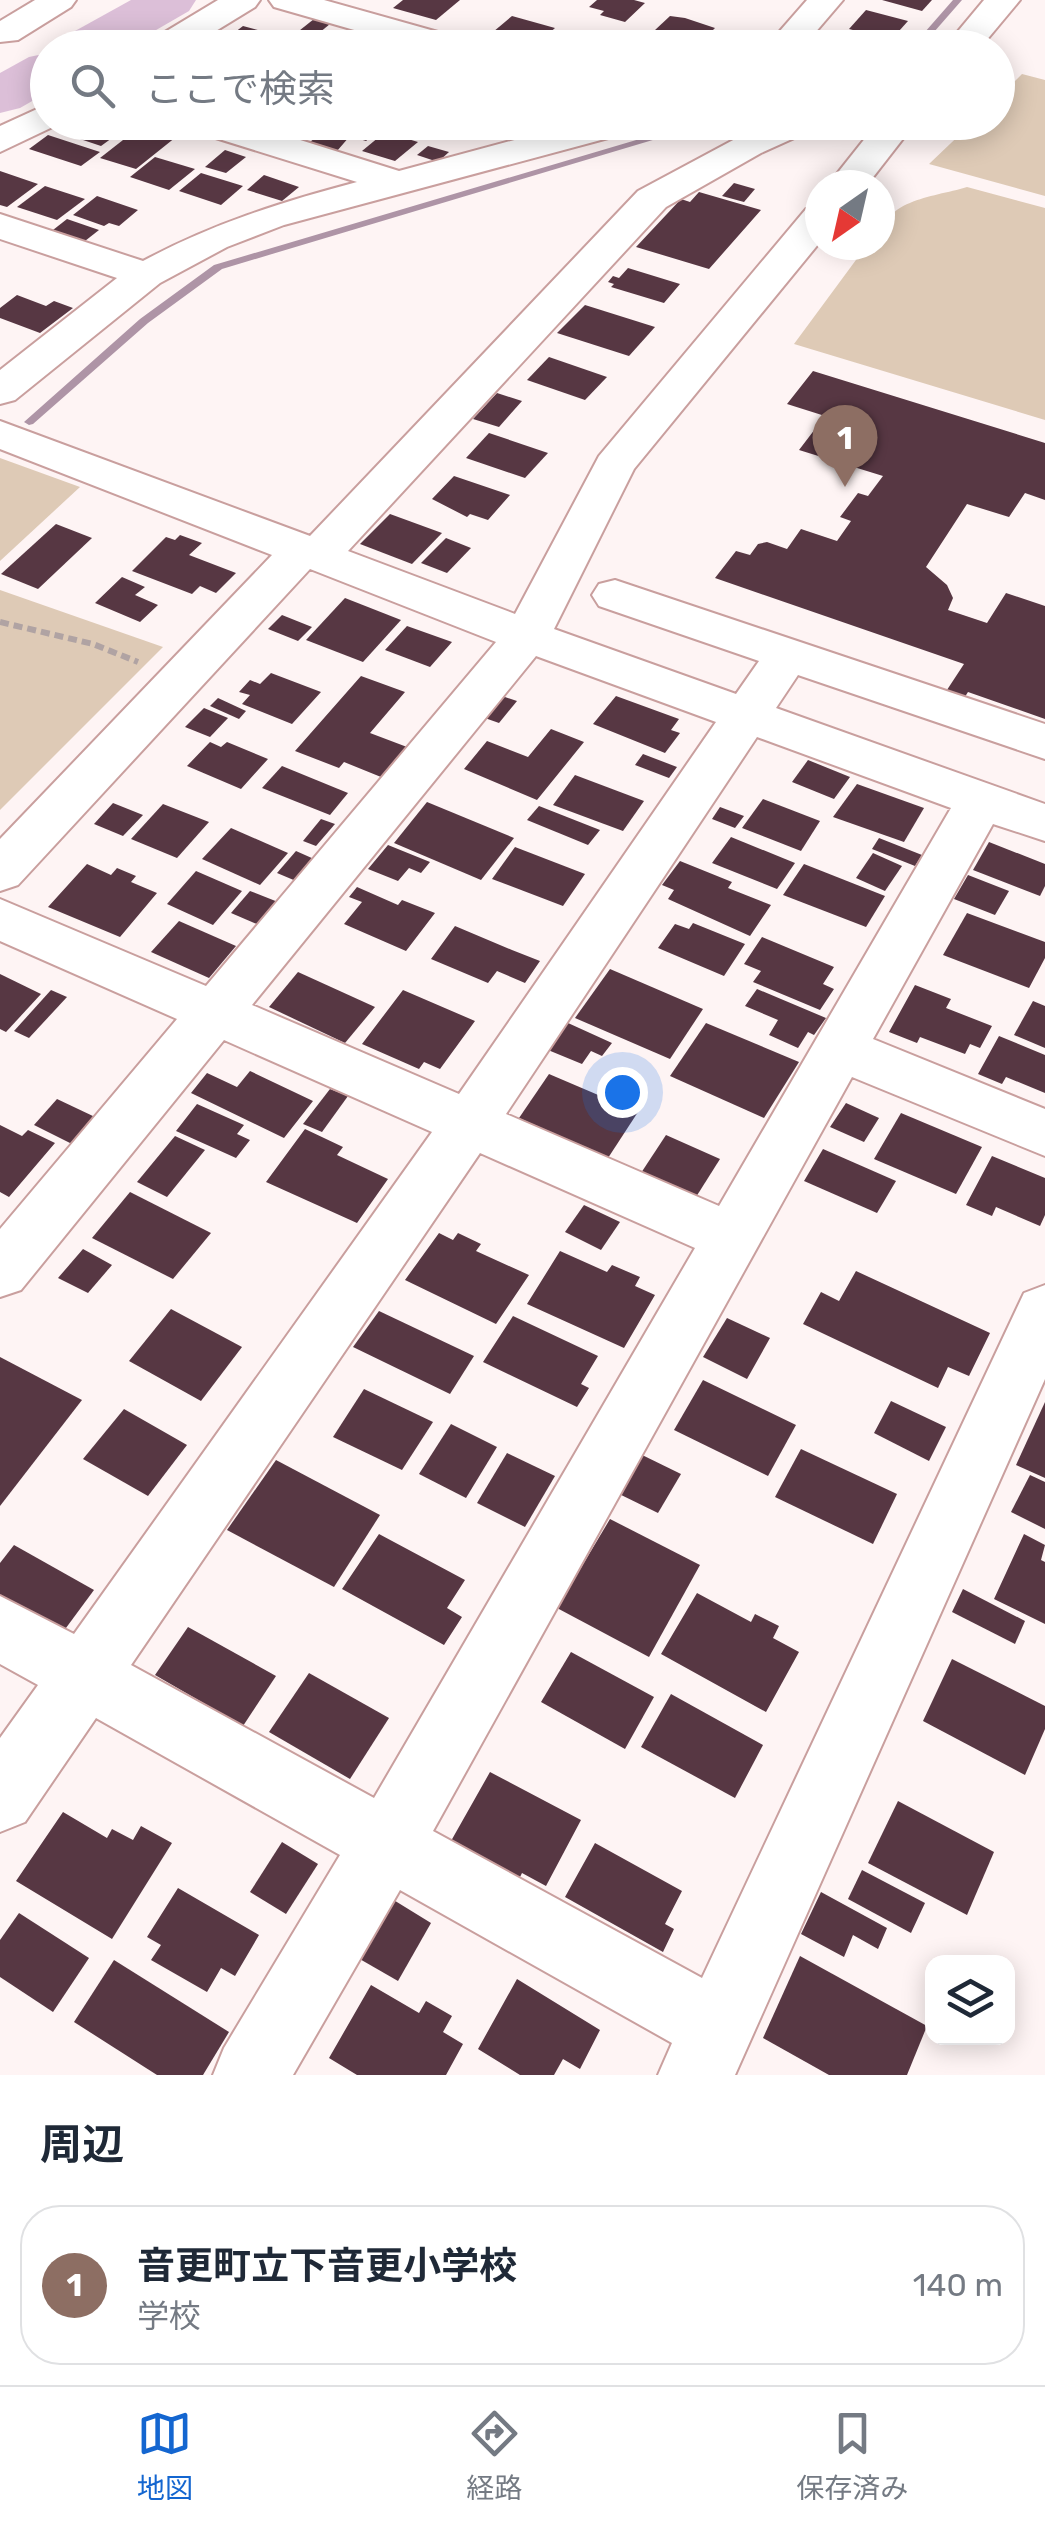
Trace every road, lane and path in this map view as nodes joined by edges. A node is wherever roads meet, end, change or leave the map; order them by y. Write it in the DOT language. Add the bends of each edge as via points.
graph roads {
  1 [pos="59,0"];
  2 [pos="242,0"];
  3 [pos="286,0"];
  4 [pos="779,0"];
  5 [pos="1003,0"];
  6 [pos="821,5"];
  7 [pos="192,30"];
  8 [pos="394,30"];
  9 [pos="798,30"];
  10 [pos="977,30"];
  11 [pos="0,31"];
  12 [pos="30,124"];
  13 [pos="262,140"];
  14 [pos="556,140"];
  15 [pos="759,140"];
  16 [pos="883,140"];
  17 [pos="0,142"];
  18 [pos="858,170"];
  19 [pos="396,182"];
  20 [pos="0,226"];
  21 [pos="805,235"];
  22 [pos="146,275"];
  23 [pos="2,426"];
  24 [pos="309,553"];
  25 [pos="614,595"];
  26 [pos="0,622"];
  27 [pos="527,636"];
  28 [pos="788,654"];
  29 [pos="152,668"];
  30 [pos="747,714"];
  31 [pos="1045,742"];
  32 [pos="982,800"];
  33 [pos="1045,822"];
  34 [pos="0,872"];
  35 [pos="0,919"];
  36 [pos="214,1013"];
  37 [pos="838,1048"];
  38 [pos="472,1121"];
  39 [pos="1045,1133"];
  40 [pos="730,1237"];
  41 [pos="0,1272"];
  42 [pos="1045,1311"];
  43 [pos="0,1628"];
  44 [pos="86,1674"];
  45 [pos="0,1796"];
  46 [pos="386,1845"];
  47 [pos="706,2052"];
  48 [pos="250,2075"];
  1 -- 11 [label="street"];
  2 -- 7 [label="street"];
  3 -- 8 [label="street"];
  4 -- 6 [label="street"];
  5 -- 10 [label="street"];
  6 -- 9 [label="street"];
  12 -- 17 [label="street"];
  13 -- 19 [label="street"];
  14 -- 19 [label="street"];
  15 -- 24 [label="street" via="652,199"];
  16 -- 18 [label="street"];
  19 -- 22 [label="street" via="270,216"];
  20 -- 22 [label="street"];
  21 -- 27 [label="street" via="614,466"];
  22 -- 23 [label="street"];
  23 -- 24 [label="street"];
  24 -- 27 [label="street"];
  24 -- 34 [label="street"];
  25 -- 28 [label="street"];
  26 -- 29 [label="path" via="93,644"];
  27 -- 30 [label="street"];
  27 -- 36 [label="street"];
  28 -- 30 [label="street"];
  28 -- 31 [label="street"];
  30 -- 32 [label="street"];
  30 -- 38 [label="street"];
  32 -- 33 [label="street"];
  32 -- 37 [label="street"];
  35 -- 36 [label="street"];
  36 -- 38 [label="street"];
  36 -- 41 [label="street"];
  37 -- 39 [label="street"];
  37 -- 40 [label="street"];
  38 -- 40 [label="street"];
  38 -- 44 [label="street"];
  40 -- 46 [label="street"];
  42 -- 47 [label="street"];
  43 -- 44 [label="street"];
  44 -- 45 [label="street"];
  44 -- 46 [label="street"];
  46 -- 47 [label="street"];
  46 -- 48 [label="street"];
}
